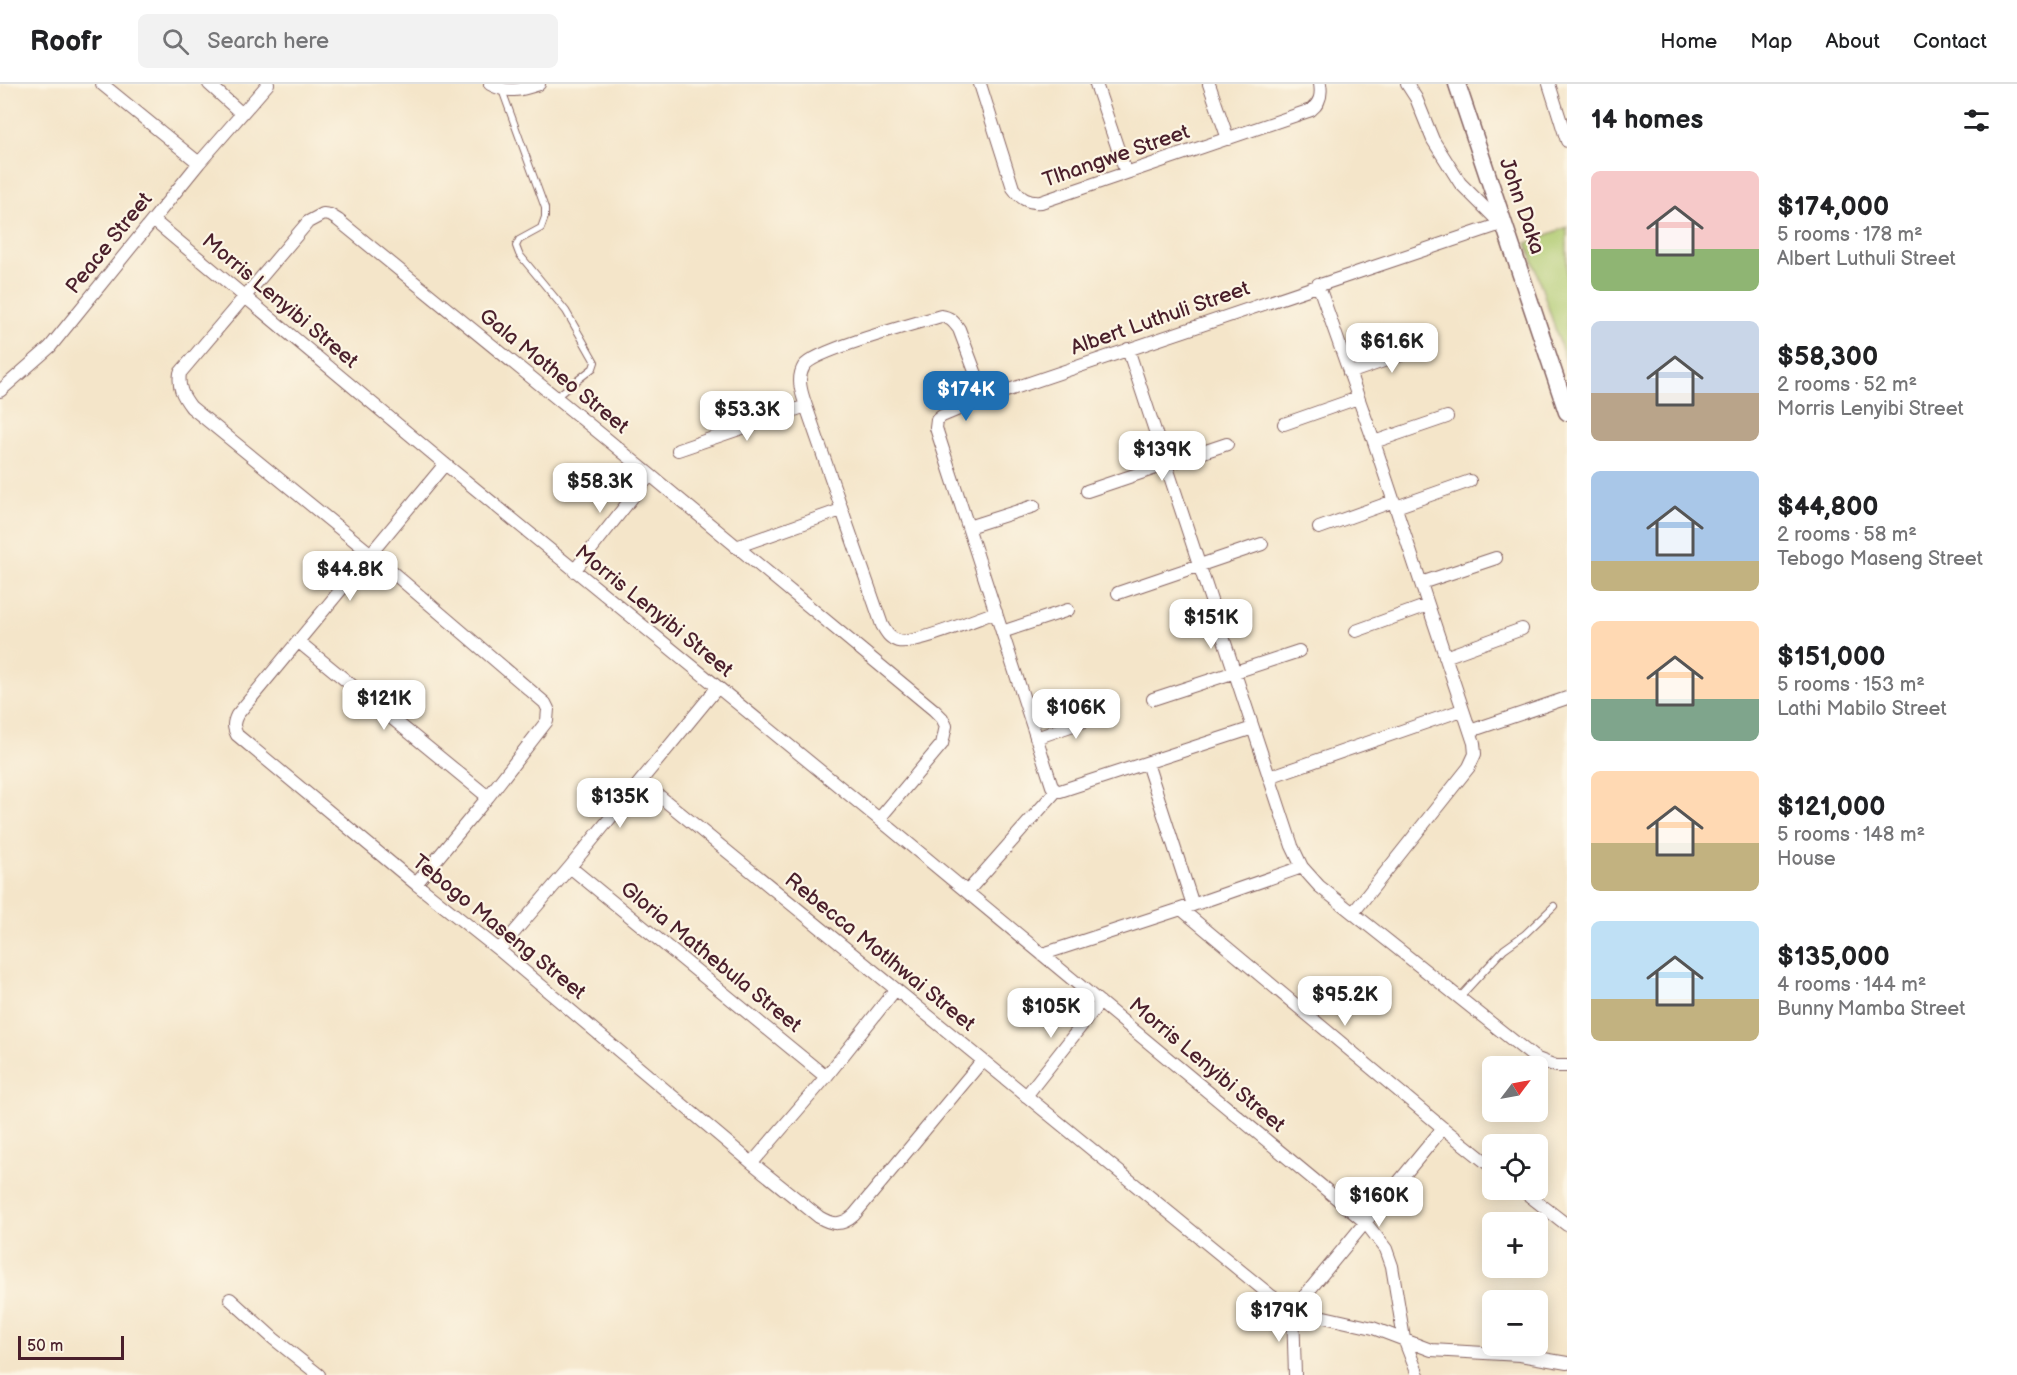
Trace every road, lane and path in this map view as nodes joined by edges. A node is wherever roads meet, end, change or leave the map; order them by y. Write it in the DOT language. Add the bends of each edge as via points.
graph roads {
  1 [pos="102,84"];
  2 [pos="209,84"];
  3 [pos="268,84"];
  4 [pos="490,84"];
  5 [pos="539,84"];
  6 [pos="980,84"];
  7 [pos="1096,84"];
  8 [pos="1209,84"];
  9 [pos="1320,84"];
  10 [pos="1407,84"];
  11 [pos="1457,84"];
  12 [pos="1549,84"];
  13 [pos="502,90"];
  14 [pos="242,114"];
  15 [pos="1228,139"];
  16 [pos="1567,141"];
  17 [pos="199,163"];
  18 [pos="1125,173"];
  19 [pos="153,220"];
  20 [pos="1502,223"];
  21 [pos="1318,284"];
  22 [pos="244,296"];
  23 [pos="1424,347"];
  24 [pos="1128,350"];
  25 [pos="1349,373"];
  26 [pos="0,391"];
  27 [pos="556,397"];
  28 [pos="985,398"];
  29 [pos="1358,398"];
  30 [pos="806,406"];
  31 [pos="1567,411"];
  32 [pos="1447,417"];
  33 [pos="1284,424"];
  34 [pos="1374,442"];
  35 [pos="1227,444"];
  36 [pos="678,450"];
  37 [pos="445,464"];
  38 [pos="1166,465"];
  39 [pos="650,475"];
  40 [pos="1470,482"];
  41 [pos="1087,491"];
  42 [pos="1395,504"];
  43 [pos="1034,506"];
  44 [pos="841,510"];
  45 [pos="968,527"];
  46 [pos="1319,528"];
  47 [pos="1262,544"];
  48 [pos="736,547"];
  49 [pos="371,554"];
  50 [pos="1496,558"];
  51 [pos="1199,565"];
  52 [pos="574,571"];
  53 [pos="1421,583"];
  54 [pos="1118,593"];
  55 [pos="1428,605"];
  56 [pos="1068,610"];
  57 [pos="996,612"];
  58 [pos="1522,629"];
  59 [pos="1356,631"];
  60 [pos="1002,632"];
  61 [pos="298,642"];
  62 [pos="1299,651"];
  63 [pos="1445,657"];
  64 [pos="1234,671"];
  65 [pos="717,688"];
  66 [pos="1567,698"];
  67 [pos="1153,699"];
  68 [pos="1462,710"];
  69 [pos="1105,714"];
  70 [pos="1253,728"];
  71 [pos="1470,731"];
  72 [pos="1036,738"];
  73 [pos="1147,763"];
  74 [pos="1269,777"];
  75 [pos="641,781"];
  76 [pos="1056,791"];
  77 [pos="488,797"];
  78 [pos="879,819"];
  79 [pos="570,867"];
  80 [pos="1302,867"];
  81 [pos="416,884"];
  82 [pos="967,892"];
  83 [pos="1554,906"];
  84 [pos="1187,907"];
  85 [pos="1353,913"];
  86 [pos="499,951"];
  87 [pos="1042,954"];
  88 [pos="895,990"];
  89 [pos="1459,998"];
  90 [pos="1100,1002"];
  91 [pos="982,1061"];
  92 [pos="1567,1066"];
  93 [pos="826,1077"];
  94 [pos="1026,1095"];
  95 [pos="1443,1128"];
  96 [pos="1482,1159"];
  97 [pos="752,1163"];
  98 [pos="1535,1200"];
  99 [pos="1365,1222"];
  100 [pos="1567,1225"];
  101 [pos="230,1299"];
  102 [pos="1293,1310"];
  103 [pos="1404,1339"];
  104 [pos="1567,1363"];
  105 [pos="319,1375"];
  106 [pos="1295,1375"];
  107 [pos="1418,1375"];
  1 -- 17 [label="street"];
  2 -- 14 [label="street"];
  3 -- 14 [label="street, Peace Street"];
  4 -- 13 [label="street"];
  5 -- 13 [label="street" via="511,92"];
  6 -- 18 [label="street, Tlhangwe Street" via="1013,188 1026,201 1041,202"];
  7 -- 18 [label="street"];
  8 -- 15 [label="street"];
  9 -- 15 [label="street, Tlhangwe Street" via="1322,92 1311,110"];
  10 -- 20 [label="street" via="1433,140 1460,183"];
  11 -- 20 [label="street, John Daka"];
  12 -- 16 [label="street"];
  13 -- 27 [label="lane" via="545,208 541,228 519,240 516,246 566,311 595,362 593,368"];
  14 -- 17 [label="street, Peace Street"];
  15 -- 18 [label="street, Tlhangwe Street"];
  17 -- 19 [label="street, Peace Street"];
  19 -- 22 [label="street, Morris Lenyibi Street"];
  19 -- 26 [label="street, Peace Street" via="50,347"];
  20 -- 21 [label="street, Albert Luthuli Street"];
  20 -- 31 [label="street, John Daka"];
  21 -- 24 [label="street, Albert Luthuli Street"];
  21 -- 25 [label="street"];
  22 -- 27 [label="street, Gala Motheo Street" via="309,222 323,214 330,215"];
  22 -- 37 [label="street, Morris Lenyibi Street"];
  22 -- 49 [label="street" via="180,373 178,384 183,396"];
  23 -- 25 [label="street"];
  24 -- 28 [label="street, Albert Luthuli Street"];
  24 -- 38 [label="street"];
  25 -- 29 [label="street"];
  27 -- 39 [label="street, Gala Motheo Street"];
  28 -- 30 [label="street" via="959,329 952,319 941,316 810,359 800,375"];
  28 -- 45 [label="street, Albert Luthuli Street" via="942,416 936,428"];
  29 -- 33 [label="street"];
  29 -- 34 [label="street"];
  30 -- 36 [label="street"];
  30 -- 44 [label="street"];
  32 -- 34 [label="street"];
  34 -- 42 [label="street"];
  35 -- 38 [label="street"];
  37 -- 49 [label="street, Tebogo Maseng Street"];
  37 -- 52 [label="street, Morris Lenyibi Street"];
  38 -- 41 [label="street"];
  38 -- 51 [label="street"];
  39 -- 48 [label="street, Gala Motheo Street"];
  39 -- 52 [label="street"];
  40 -- 42 [label="street"];
  42 -- 46 [label="street"];
  42 -- 53 [label="street"];
  43 -- 45 [label="street"];
  44 -- 48 [label="street"];
  44 -- 57 [label="street" via="882,625 893,639 908,642"];
  45 -- 57 [label="street, Albert Luthuli Street"];
  47 -- 51 [label="street"];
  48 -- 78 [label="street, Gala Motheo Street" via="942,718 946,726 942,744"];
  49 -- 61 [label="street, Tebogo Maseng Street"];
  49 -- 77 [label="street" via="548,709 547,721"];
  50 -- 53 [label="street"];
  51 -- 54 [label="street"];
  51 -- 64 [label="street"];
  52 -- 65 [label="street, Morris Lenyibi Street"];
  53 -- 55 [label="street"];
  55 -- 59 [label="street"];
  55 -- 63 [label="street"];
  56 -- 60 [label="street"];
  57 -- 60 [label="street, Albert Luthuli Street"];
  58 -- 63 [label="street"];
  60 -- 72 [label="street, Albert Luthuli Street"];
  61 -- 77 [label="street"];
  61 -- 81 [label="street, Tebogo Maseng Street" via="237,715 234,728 243,741"];
  62 -- 64 [label="street"];
  63 -- 68 [label="street"];
  64 -- 67 [label="street"];
  64 -- 70 [label="street"];
  65 -- 75 [label="street"];
  65 -- 78 [label="street, Morris Lenyibi Street"];
  66 -- 71 [label="street"];
  68 -- 71 [label="street"];
  68 -- 74 [label="street"];
  69 -- 72 [label="street"];
  70 -- 73 [label="street"];
  70 -- 74 [label="street"];
  71 -- 85 [label="street" via="1475,754 1469,767"];
  72 -- 76 [label="street, Albert Luthuli Street"];
  73 -- 76 [label="street"];
  73 -- 84 [label="street"];
  74 -- 80 [label="street"];
  75 -- 79 [label="street"];
  75 -- 88 [label="street, Rebecca Motlhwai Street"];
  76 -- 82 [label="street"];
  77 -- 81 [label="street"];
  78 -- 82 [label="street, Morris Lenyibi Street"];
  79 -- 86 [label="street"];
  79 -- 93 [label="street, Gloria Mathebula Street"];
  80 -- 84 [label="street"];
  80 -- 85 [label="street"];
  81 -- 86 [label="street, Tebogo Maseng Street"];
  82 -- 87 [label="street, Morris Lenyibi Street"];
  83 -- 89 [label="lane" via="1504,949"];
  84 -- 87 [label="street"];
  84 -- 95 [label="street"];
  85 -- 89 [label="street"];
  86 -- 97 [label="street, Tebogo Maseng Street"];
  87 -- 90 [label="street, Morris Lenyibi Street"];
  88 -- 91 [label="street, Rebecca Motlhwai Street"];
  88 -- 93 [label="street"];
  89 -- 92 [label="street" via="1535,1058"];
  90 -- 94 [label="street"];
  90 -- 99 [label="street, Morris Lenyibi Street"];
  91 -- 94 [label="street, Rebecca Motlhwai Street"];
  91 -- 97 [label="street, Tebogo Maseng Street" via="849,1220 830,1223"];
  93 -- 97 [label="street"];
  94 -- 102 [label="street, Rebecca Motlhwai Street"];
  95 -- 96 [label="street"];
  95 -- 99 [label="street"];
  98 -- 100 [label="street"];
  99 -- 102 [label="street"];
  99 -- 103 [label="street, Morris Lenyibi Street" via="1386,1249 1392,1266"];
  101 -- 105 [label="street"];
  102 -- 103 [label="street"];
  102 -- 106 [label="street"];
  103 -- 104 [label="street" via="1431,1350 1520,1355"];
  103 -- 107 [label="street, Morris Lenyibi Street"];
}
